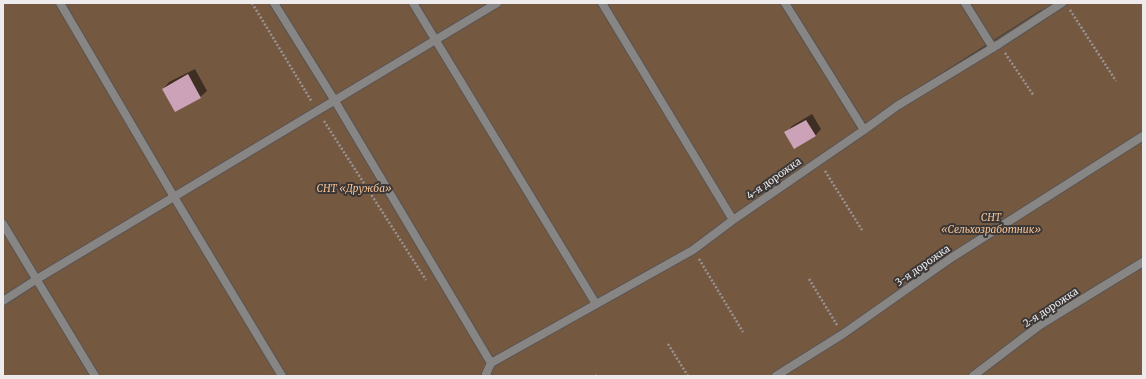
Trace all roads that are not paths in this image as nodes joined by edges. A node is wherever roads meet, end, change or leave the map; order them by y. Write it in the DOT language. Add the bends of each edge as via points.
graph roads {
  1 [pos="60,3"];
  2 [pos="274,3"];
  3 [pos="412,3"];
  4 [pos="497,3"];
  5 [pos="602,3"];
  6 [pos="785,3"];
  7 [pos="965,3"];
  8 [pos="1062,3"];
  9 [pos="435,41"];
  10 [pos="996,46"];
  11 [pos="335,101"];
  12 [pos="864,130"];
  13 [pos="1143,136"];
  14 [pos="174,197"];
  15 [pos="732,220"];
  16 [pos="3,224"];
  17 [pos="1143,262"];
  18 [pos="37,279"];
  19 [pos="3,301"];
  20 [pos="596,304"];
  21 [pos="491,363"];
  22 [pos="95,376"];
  23 [pos="282,376"];
  24 [pos="487,376"];
  25 [pos="776,376"];
  26 [pos="973,376"];
  1 -- 14 [label="street"];
  2 -- 11 [label="street"];
  3 -- 9 [label="street"];
  4 -- 9 [label="street"];
  5 -- 15 [label="street"];
  6 -- 12 [label="street"];
  7 -- 10 [label="street"];
  8 -- 10 [label="street, 4-я дорожка"];
  9 -- 11 [label="street"];
  9 -- 20 [label="street"];
  10 -- 12 [label="street, 4-я дорожка" via="897,106"];
  11 -- 14 [label="street"];
  11 -- 21 [label="street"];
  12 -- 15 [label="street, 4-я дорожка"];
  13 -- 25 [label="street, 3-я дорожка" via="951,258 843,334"];
  14 -- 18 [label="street"];
  14 -- 23 [label="street"];
  15 -- 20 [label="street, 4-я дорожка" via="693,250"];
  16 -- 18 [label="street"];
  17 -- 26 [label="street, 2-я дорожка" via="1040,325"];
  18 -- 19 [label="street"];
  18 -- 22 [label="street"];
  20 -- 21 [label="street, 4-я дорожка"];
  21 -- 24 [label="street"];
}
